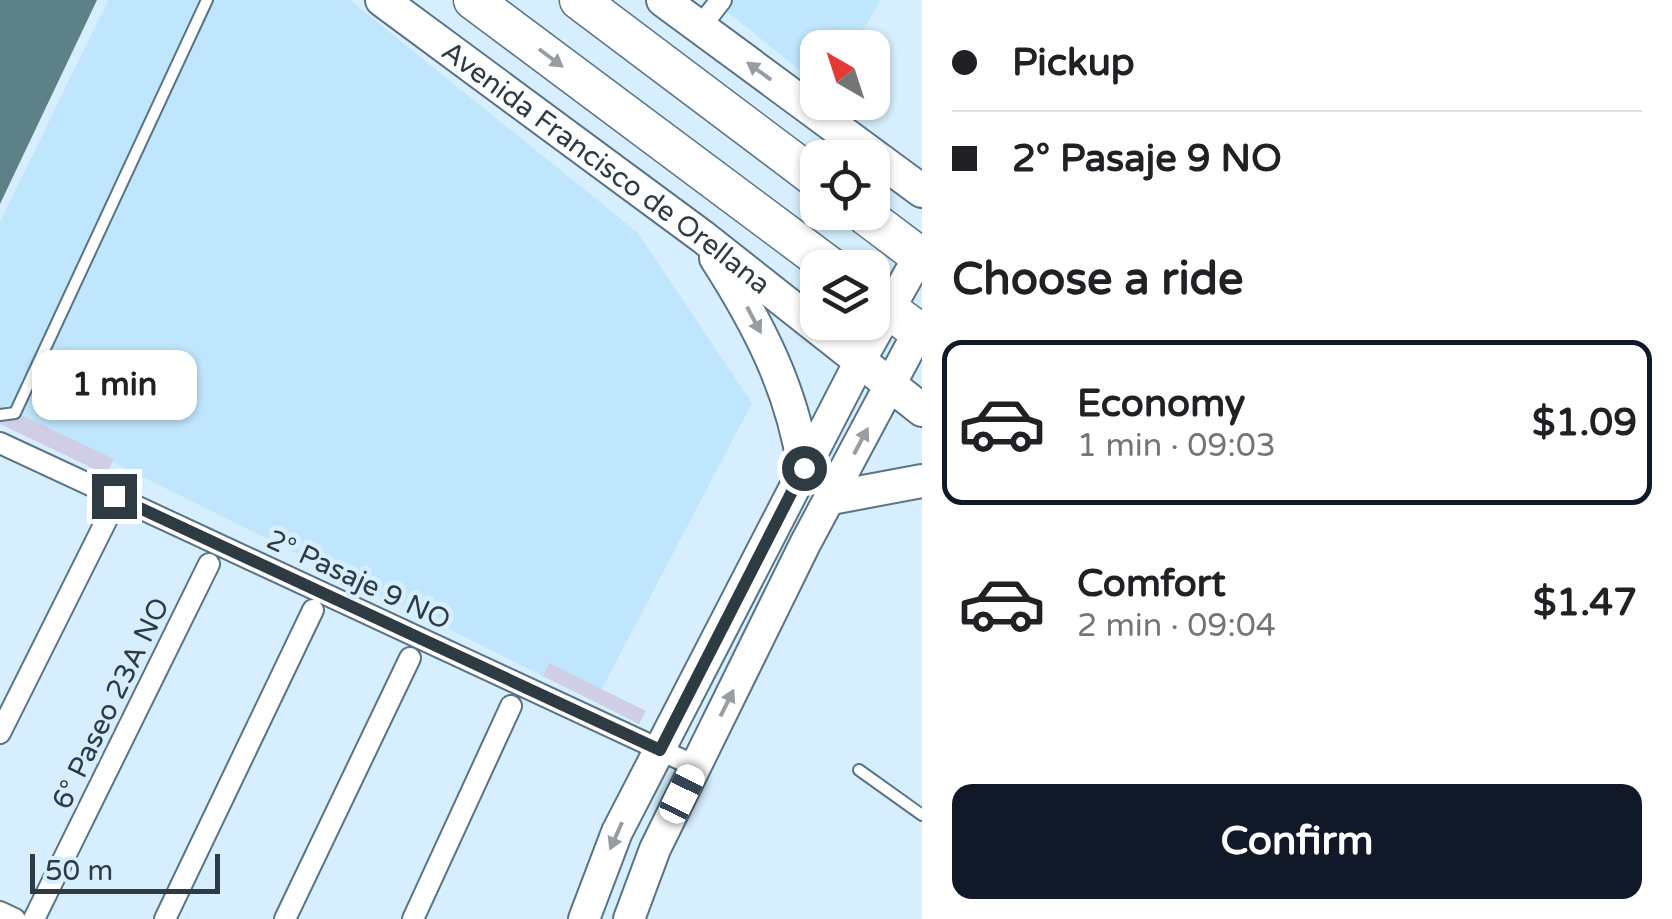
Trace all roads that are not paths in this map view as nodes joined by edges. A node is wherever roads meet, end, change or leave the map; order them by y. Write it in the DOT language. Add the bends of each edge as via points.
graph roads {
  1 [pos="207,0"];
  2 [pos="382,0"];
  3 [pos="473,0"];
  4 [pos="579,0"];
  5 [pos="663,0"];
  6 [pos="721,0"];
  7 [pos="700,27"];
  8 [pos="800,166"];
  9 [pos="922,191"];
  10 [pos="886,230"];
  11 [pos="703,238"];
  12 [pos="808,250"];
  13 [pos="921,255"];
  14 [pos="905,319"];
  15 [pos="860,361"];
  16 [pos="891,385"];
  17 [pos="922,410"];
  18 [pos="0,416"];
  19 [pos="0,442"];
  20 [pos="804,468"];
  21 [pos="922,481"];
  22 [pos="831,498"];
  23 [pos="107,519"];
  24 [pos="209,564"];
  25 [pos="313,610"];
  26 [pos="410,658"];
  27 [pos="511,706"];
  28 [pos="0,733"];
  29 [pos="660,750"];
  30 [pos="695,766"];
  31 [pos="859,770"];
  32 [pos="922,815"];
  33 [pos="0,912"];
  34 [pos="15,919"];
  35 [pos="34,919"];
  36 [pos="165,919"];
  37 [pos="285,919"];
  38 [pos="413,919"];
  39 [pos="584,919"];
  40 [pos="628,919"];
  1 -- 18 [label="lane" via="14,413"];
  2 -- 11 [label="main road, Avenida Francisco de Orellana"];
  3 -- 12 [label="highway, Avenida Francisco de Orellana, one-way"];
  4 -- 8 [label="highway"];
  5 -- 7 [label="main road"];
  6 -- 7 [label="street"];
  9 -- 7 [label="main road, one-way"];
  10 -- 13 [label="highway"];
  11 -- 15 [label="main road, Avenida Francisco de Orellana"];
  11 -- 20 [label="main road, one-way" via="768,346 792,406"];
  13 -- 14 [label="main road"];
  14 -- 15 [label="main road"];
  14 -- 16 [label="main road"];
  15 -- 16 [label="main road, Avenida Francisco de Orellana"];
  15 -- 20 [label="main road"];
  16 -- 17 [label="main road, Avenida Francisco de Orellana"];
  22 -- 16 [label="main road, one-way"];
  19 -- 29 [label="street, 2° Pasaje 9 NO"];
  20 -- 29 [label="main road"];
  21 -- 22 [label="main road"];
  30 -- 22 [label="main road, one-way"];
  23 -- 28 [label="street"];
  24 -- 35 [label="street, 6° Paseo 23A NO"];
  25 -- 36 [label="street"];
  26 -- 37 [label="street"];
  27 -- 38 [label="street"];
  29 -- 30 [label="street, 2° Pasaje 9 NO"];
  29 -- 39 [label="main road, one-way" via="616,832"];
  30 -- 40 [label="main road"];
  31 -- 32 [label="lane"];
  33 -- 34 [label="street"];
}
